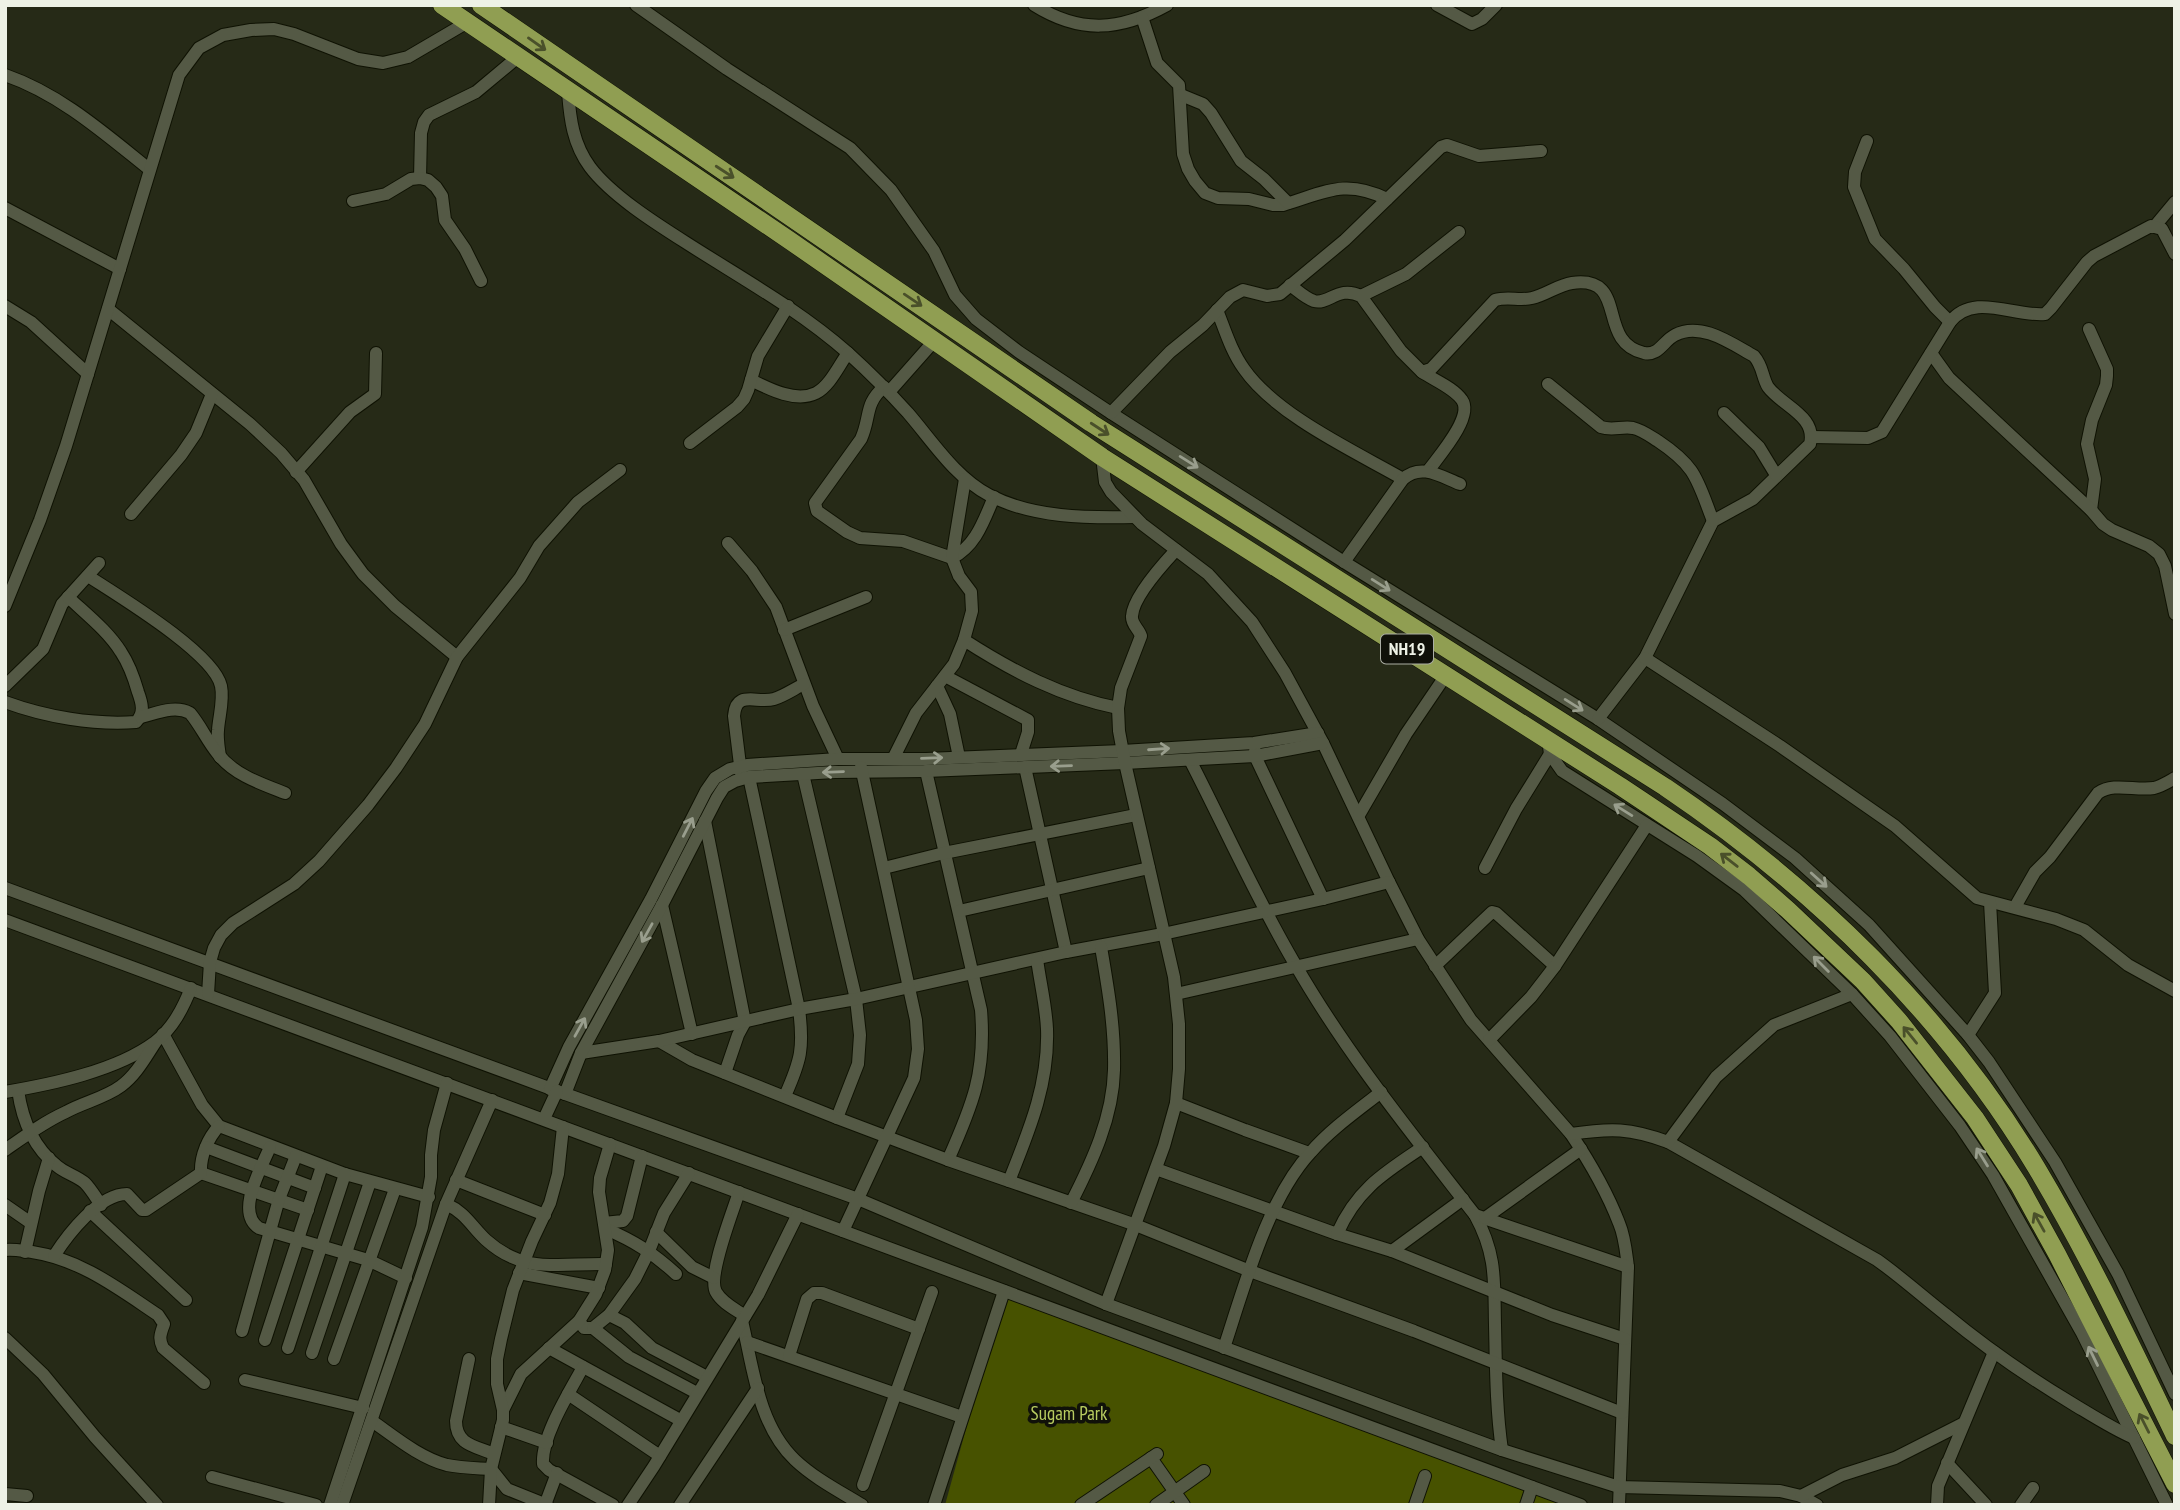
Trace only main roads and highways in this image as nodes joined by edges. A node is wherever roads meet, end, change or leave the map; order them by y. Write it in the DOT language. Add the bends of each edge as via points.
graph roads {
  1 [pos="442,5"];
  2 [pos="481,5"];
  3 [pos="2175,1436"];
  4 [pos="2175,1484"];
  4 -- 1 [label="highway, NH19, one-way" via="2057,1254 1975,1118 1863,981 1749,876 1700,839 1549,746 1446,674 1102,457"];
  2 -- 3 [label="highway, NH19, one-way" via="1091,422 1665,787 1794,884 1921,1010 2002,1115 2070,1226"];
}
